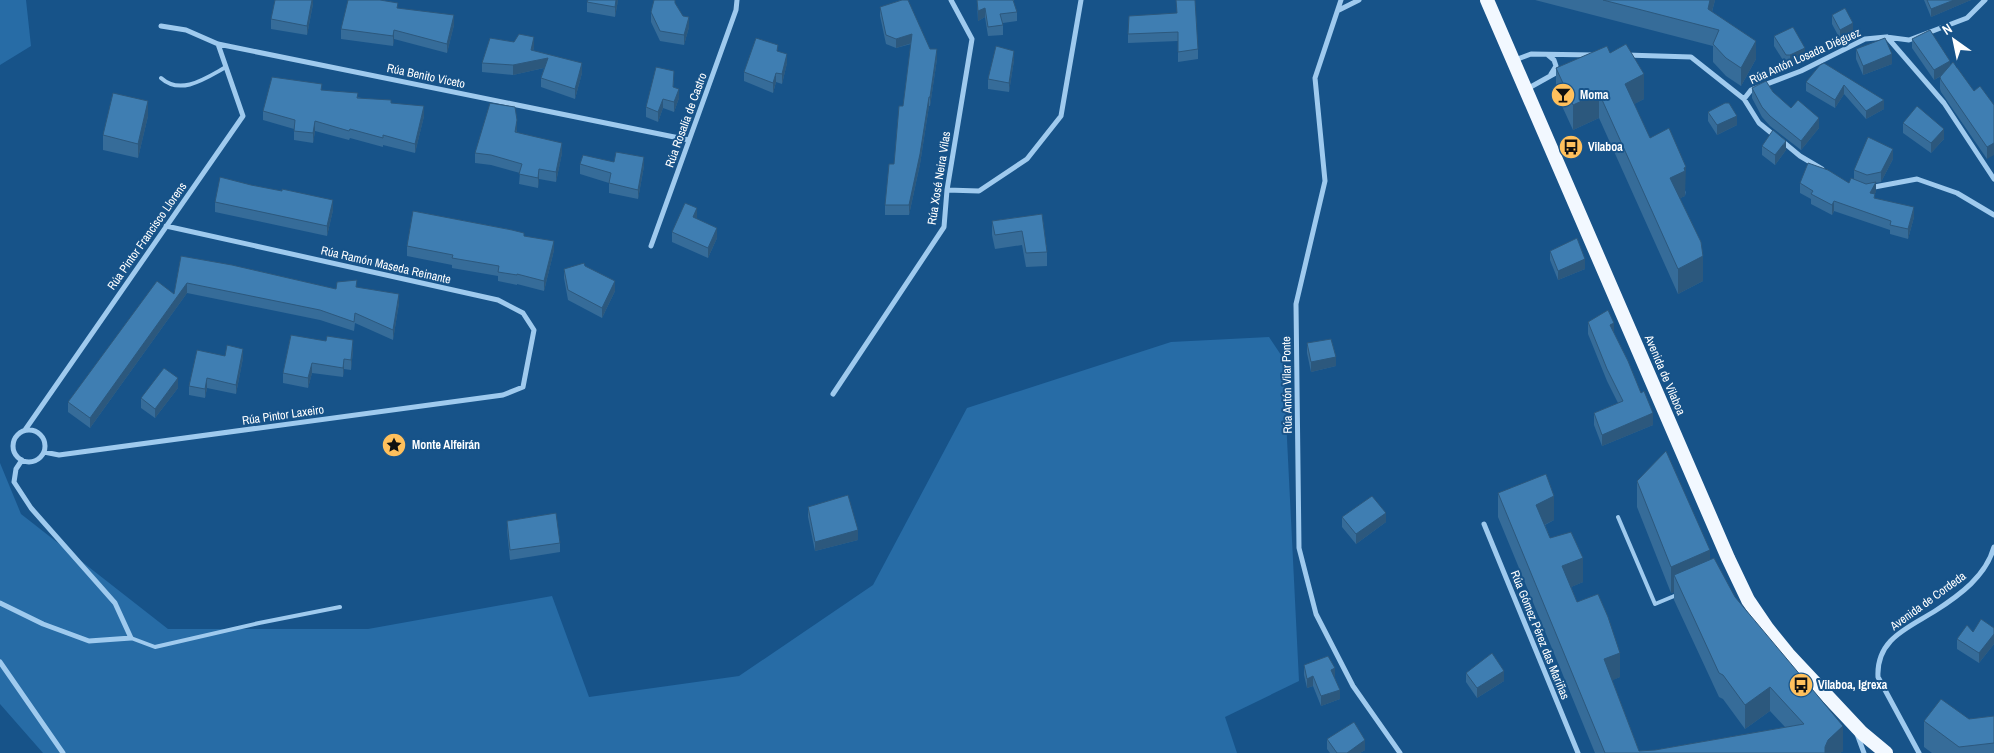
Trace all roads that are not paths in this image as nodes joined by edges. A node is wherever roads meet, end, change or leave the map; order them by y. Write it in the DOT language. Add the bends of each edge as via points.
graph roads {
  1 [pos="737,0"];
  2 [pos="951,0"];
  3 [pos="1081,0"];
  4 [pos="1341,0"];
  5 [pos="1359,0"];
  6 [pos="1487,0"];
  7 [pos="1985,0"];
  8 [pos="1339,10"];
  9 [pos="161,26"];
  10 [pos="1886,37"];
  11 [pos="218,44"];
  12 [pos="1547,54"];
  13 [pos="1621,55"];
  14 [pos="1512,60"];
  15 [pos="1585,61"];
  16 [pos="1568,67"];
  17 [pos="226,68"];
  18 [pos="1550,74"];
  19 [pos="161,78"];
  20 [pos="1525,90"];
  21 [pos="1744,98"];
  22 [pos="689,140"];
  23 [pos="1828,173"];
  24 [pos="1994,179"];
  25 [pos="1859,186"];
  26 [pos="947,190"];
  27 [pos="1994,216"];
  28 [pos="166,226"];
  29 [pos="651,246"];
  30 [pos="523,387"];
  31 [pos="834,394"];
  32 [pos="25,430"];
  33 [pos="44,452"];
  34 [pos="22,460"];
  35 [pos="1618,517"];
  36 [pos="1484,524"];
  37 [pos="1994,547"];
  38 [pos="1681,592"];
  39 [pos="0,603"];
  40 [pos="340,607"];
  41 [pos="131,638"];
  42 [pos="0,662"];
  43 [pos="1859,730"];
  44 [pos="63,753"];
  45 [pos="1400,753"];
  46 [pos="1578,753"];
  47 [pos="1864,753"];
  48 [pos="1878,753"];
  49 [pos="1886,753"];
  50 [pos="1919,753"];
  1 -- 22 [label="street, Rúa Rosalía de Castro"];
  2 -- 26 [label="street, Rúa Xosé Neira Vilas" via="972,39"];
  3 -- 26 [label="street" via="1061,116 1027,159 980,191"];
  4 -- 8 [label="street, Rúa Antón Vilar Ponte"];
  5 -- 8 [label="street"];
  6 -- 14 [label="highway, Avenida de Vilaboa"];
  7 -- 10 [label="street, Rúa Antón Losada Diéguez" via="1966,18 1909,40"];
  8 -- 45 [label="street, Rúa Antón Vilar Ponte" via="1315,78 1325,181 1296,304 1299,548 1316,614 1353,686"];
  9 -- 11 [label="street, Rúa Benito Viceto" via="186,30"];
  10 -- 21 [label="street, Rúa Antón Losada Diéguez" via="1865,39 1801,71 1751,90"];
  10 -- 24 [label="street" via="1944,103"];
  11 -- 17 [label="street, Rúa Pintor Francisco Llorens"];
  11 -- 22 [label="street, Rúa Benito Viceto"];
  12 -- 14 [label="street" via="1530,54"];
  12 -- 15 [label="street" via="1602,56"];
  12 -- 18 [label="street" via="1556,66"];
  13 -- 21 [label="street" via="1691,57"];
  14 -- 20 [label="highway, Avenida de Vilaboa"];
  16 -- 18 [label="street"];
  17 -- 19 [label="lane" via="182,86 169,84"];
  17 -- 28 [label="street, Rúa Pintor Francisco Llorens" via="243,116"];
  18 -- 20 [label="street"];
  20 -- 43 [label="highway, Avenida de Vilaboa" via="1729,572 1788,654"];
  21 -- 23 [label="street" via="1759,122 1800,156"];
  22 -- 29 [label="street, Rúa Rosalía de Castro"];
  25 -- 27 [label="street" via="1867,189 1917,179 1957,193"];
  26 -- 31 [label="street, Rúa Xosé Neira Vilas" via="944,227"];
  28 -- 30 [label="street, Rúa Ramón Maseda Reinante" via="498,300 524,312 534,330"];
  28 -- 32 [label="street, Rúa Pintor Francisco Llorens"];
  30 -- 33 [label="street, Rúa Pintor Laxeiro" via="503,395 59,455"];
  32 -- 33 [label="street" via="34,430 41,435 45,443"];
  32 -- 34 [label="street" via="17,436 14,444 16,454"];
  33 -- 34 [label="street" via="35,460"];
  34 -- 41 [label="street" via="16,469 14,482 31,508 115,603"];
  35 -- 38 [label="lane" via="1655,604"];
  36 -- 46 [label="street, Rúa Gómez Pérez das Mariñas"];
  37 -- 50 [label="street, Avenida de Cordeda" via="1991,559 1981,574 1937,610 1899,633 1882,653 1877,665 1878,677"];
  39 -- 41 [label="street" via="89,641"];
  40 -- 41 [label="lane" via="155,647"];
  42 -- 44 [label="street"];
  43 -- 47 [label="street" via="1858,740"];
  43 -- 48 [label="highway, Avenida de Vilaboa"];
  43 -- 49 [label="highway, Avenida de Vilaboa"];
}
